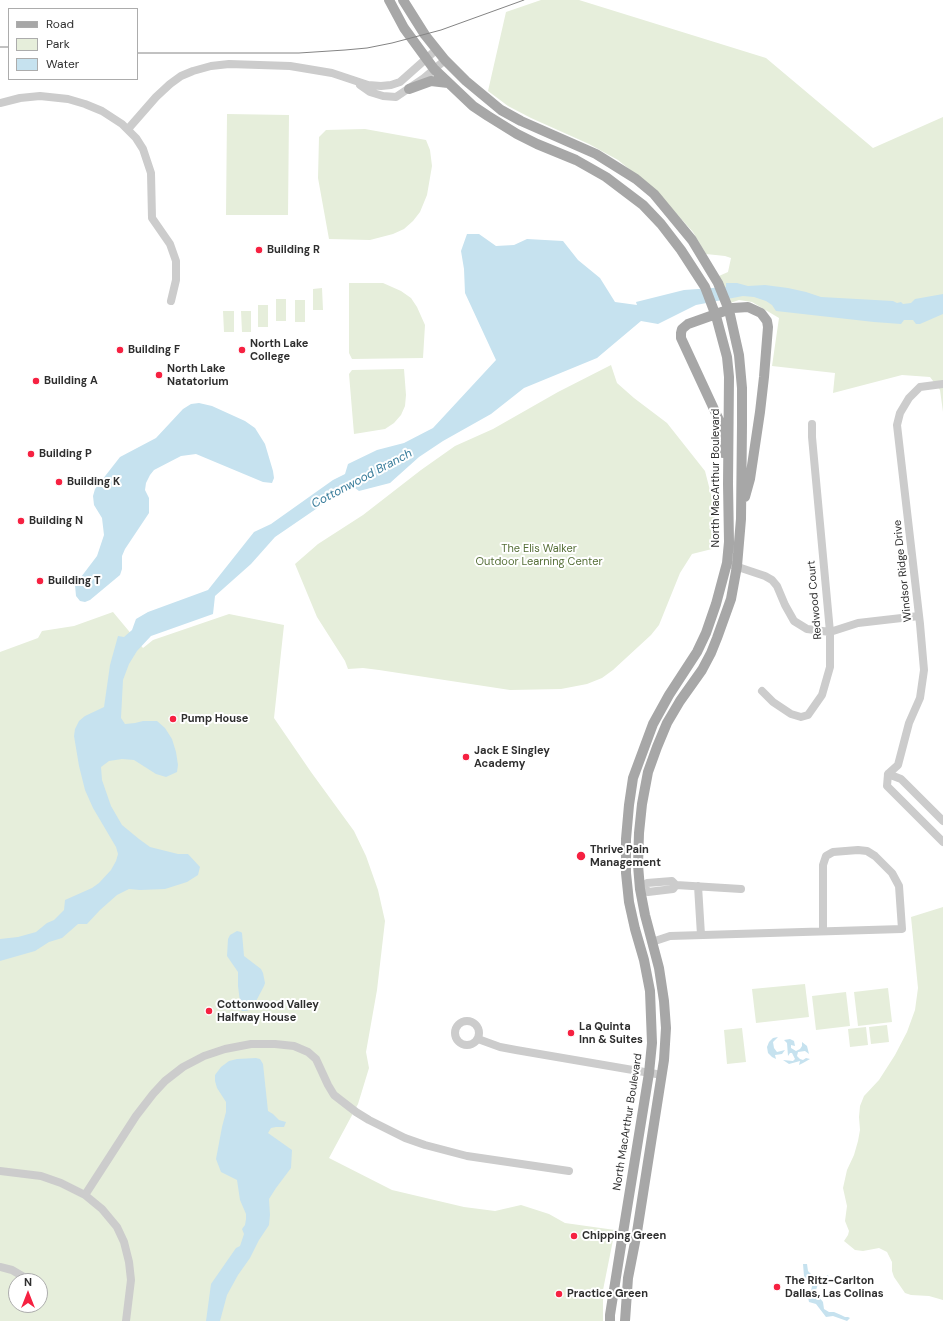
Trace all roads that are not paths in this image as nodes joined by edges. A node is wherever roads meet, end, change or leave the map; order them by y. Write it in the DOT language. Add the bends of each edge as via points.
graph roads {
  1 [pos="389,0"];
  2 [pos="403,0"];
  3 [pos="436,50"];
  4 [pos="427,59"];
  5 [pos="445,60"];
  6 [pos="434,69"];
  7 [pos="352,80"];
  8 [pos="448,83"];
  9 [pos="409,89"];
  10 [pos="0,103"];
  11 [pos="128,129"];
  12 [pos="171,301"];
  13 [pos="942,384"];
  14 [pos="812,424"];
  15 [pos="728,484"];
  16 [pos="740,518"];
  17 [pos="727,563"];
  18 [pos="737,566"];
  19 [pos="919,616"];
  20 [pos="830,632"];
  21 [pos="762,691"];
  22 [pos="888,774"];
  23 [pos="943,821"];
  24 [pos="626,835"];
  25 [pos="638,836"];
  26 [pos="943,842"];
  27 [pos="698,886"];
  28 [pos="643,889"];
  29 [pos="741,889"];
  30 [pos="823,931"];
  31 [pos="701,935"];
  32 [pos="652,942"];
  33 [pos="478,1039"];
  34 [pos="649,1073"];
  35 [pos="662,1075"];
  36 [pos="0,1171"];
  37 [pos="569,1171"];
  38 [pos="85,1195"];
  39 [pos="0,1267"];
  40 [pos="17,1273"];
  41 [pos="126,1321"];
  42 [pos="610,1321"];
  43 [pos="625,1321"];
  1 -- 4 [label="main road, North MacArthur Boulevard" via="404,28"];
  2 -- 3 [label="main road, North MacArthur Boulevard"];
  3 -- 4 [label="street"];
  3 -- 5 [label="main road, North MacArthur Boulevard"];
  4 -- 6 [label="main road, North MacArthur Boulevard"];
  4 -- 7 [label="street" via="400,82 391,85 368,85"];
  5 -- 6 [label="street"];
  5 -- 16 [label="main road, North MacArthur Boulevard" via="501,110 596,154 636,178 654,194 692,240 718,284 729,310 739,355 742,388"];
  6 -- 8 [label="main road, North MacArthur Boulevard"];
  6 -- 9 [label="street"];
  7 -- 9 [label="street" via="370,92 383,96 396,96"];
  7 -- 11 [label="street" via="332,73 290,66 211,66 181,76 170,84"];
  8 -- 9 [label="main road" via="431,81"];
  8 -- 15 [label="main road, North MacArthur Boulevard" via="473,106 517,134 576,160 606,177 643,205 680,250 705,288 727,357"];
  10 -- 11 [label="street" via="40,96 68,99 102,111"];
  11 -- 12 [label="street" via="144,149 151,172 152,218 170,244 176,261 176,280"];
  13 -- 19 [label="street, Windsor Ridge Drive" via="920,387 909,398 897,425"];
  14 -- 20 [label="street, Redwood Court"];
  15 -- 16 [label="main road" via="719,420 681,338 681,333 688,324 733,308 748,307 761,313 768,327 760,412 750,479"];
  15 -- 17 [label="main road, North MacArthur Boulevard"];
  16 -- 18 [label="main road, North MacArthur Boulevard"];
  17 -- 18 [label="street"];
  17 -- 24 [label="main road, North MacArthur Boulevard" via="706,633 697,652 668,695 642,752 633,778"];
  18 -- 20 [label="street" via="772,580 794,621 800,626 807,630"];
  18 -- 25 [label="main road, North MacArthur Boulevard" via="731,598 711,652 702,670 680,701 657,746 648,772"];
  19 -- 20 [label="street" via="858,623"];
  19 -- 22 [label="street, Windsor Ridge Drive" via="924,670 920,698 909,723 898,765"];
  20 -- 21 [label="street, Redwood Court" via="830,667 822,695 808,715 801,717 791,714"];
  22 -- 23 [label="street" via="900,779"];
  22 -- 26 [label="street" via="887,786"];
  24 -- 25 [label="main road"];
  24 -- 34 [label="main road, North MacArthur Boulevard" via="629,902 651,997 652,1043"];
  25 -- 28 [label="main road, North MacArthur Boulevard" via="638,865"];
  27 -- 28 [label="street" via="676,885 673,889 648,892"];
  27 -- 29 [label="street"];
  27 -- 31 [label="street"];
  28 -- 32 [label="main road, North MacArthur Boulevard" via="645,915"];
  30 -- 30 [label="street" via="902,929 900,893 896,879 884,864 867,851 838,851 826,856 822,865"];
  30 -- 31 [label="street"];
  31 -- 32 [label="street" via="670,936"];
  32 -- 35 [label="main road, North MacArthur Boulevard" via="664,1001 665,1046"];
  33 -- 34 [label="street" via="505,1048"];
  34 -- 35 [label="street"];
  34 -- 42 [label="main road, North MacArthur Boulevard"];
  35 -- 43 [label="main road, North MacArthur Boulevard" via="628,1278"];
  36 -- 38 [label="street" via="41,1176"];
  37 -- 38 [label="street" via="467,1156 405,1138 356,1112 334,1095 316,1059 308,1052 294,1046 251,1044 204,1056 165,1081 136,1116"];
  38 -- 41 [label="street" via="102,1209 117,1227 124,1242 131,1280"];
  39 -- 40 [label="street"];
}
